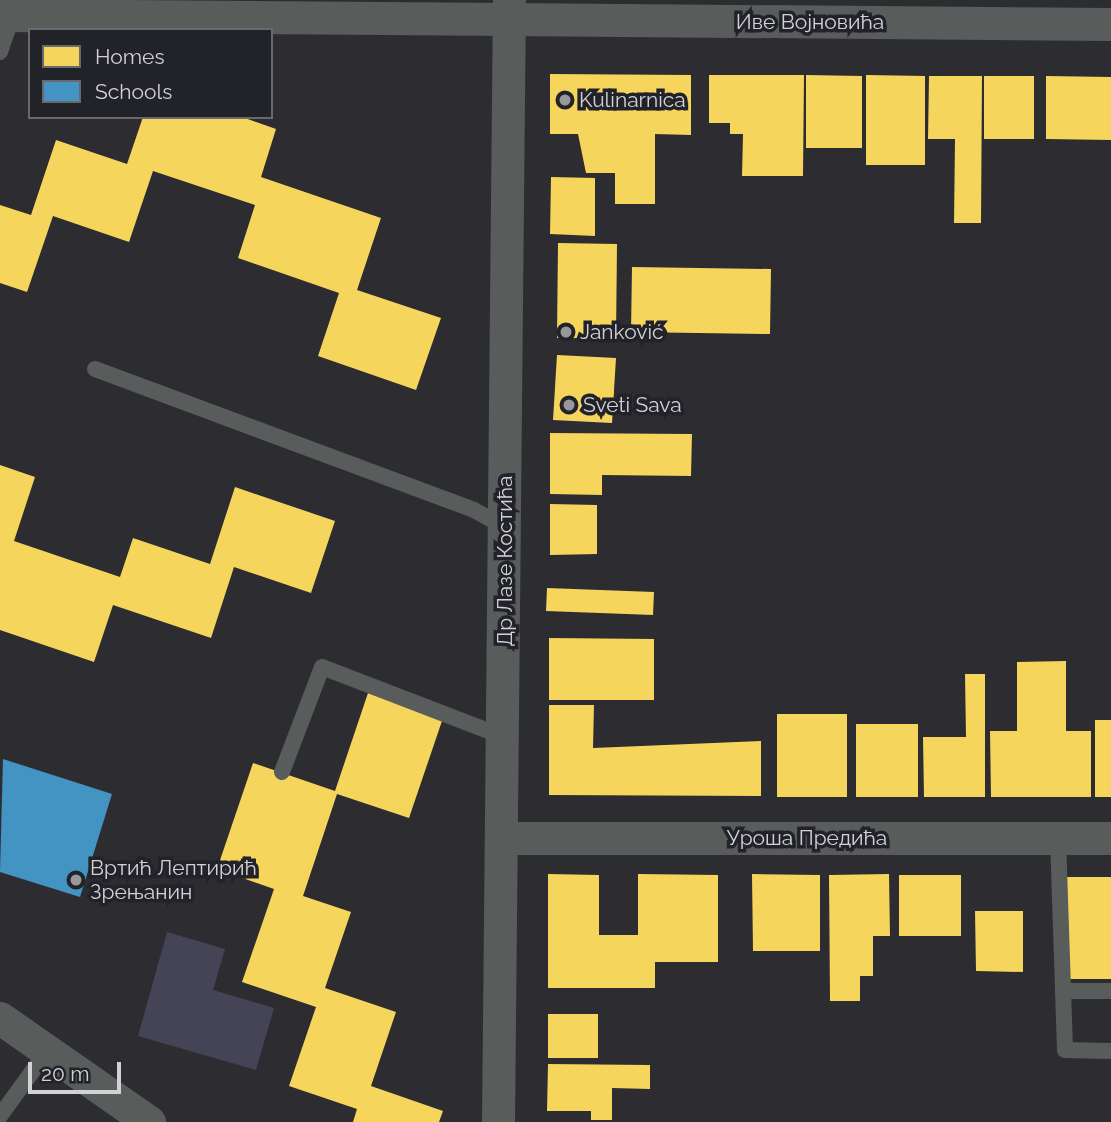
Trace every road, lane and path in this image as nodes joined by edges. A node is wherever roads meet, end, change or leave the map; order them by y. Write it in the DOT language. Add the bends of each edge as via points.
graph roads {
  1 [pos="258,8"];
  2 [pos="509,11"];
  3 [pos="7,15"];
  4 [pos="1111,24"];
  5 [pos="0,52"];
  6 [pos="95,369"];
  7 [pos="505,527"];
  8 [pos="504,737"];
  9 [pos="282,772"];
  10 [pos="503,838"];
  11 [pos="1058,838"];
  12 [pos="1111,838"];
  13 [pos="1063,991"];
  14 [pos="1111,991"];
  15 [pos="0,1018"];
  16 [pos="47,1051"];
  17 [pos="1111,1051"];
  18 [pos="0,1116"];
  19 [pos="149,1122"];
  20 [pos="498,1122"];
  1 -- 2 [label="street, Иве Војновића"];
  1 -- 3 [label="street, Иве Војновића"];
  2 -- 4 [label="street, Иве Војновића"];
  2 -- 7 [label="street, Др Лазе Костића"];
  3 -- 5 [label="lane"];
  6 -- 7 [label="lane" via="474,510"];
  7 -- 8 [label="street, Др Лазе Костића"];
  8 -- 9 [label="lane" via="322,667"];
  8 -- 10 [label="street, Др Лазе Костића"];
  10 -- 11 [label="street, Уроша Предића"];
  10 -- 20 [label="street, Др Лазе Костића"];
  11 -- 12 [label="street, Уроша Предића"];
  11 -- 13 [label="lane"];
  13 -- 14 [label="lane"];
  13 -- 17 [label="lane" via="1065,1050"];
  15 -- 16 [label="street"];
  16 -- 18 [label="lane"];
  16 -- 19 [label="street"];
}
